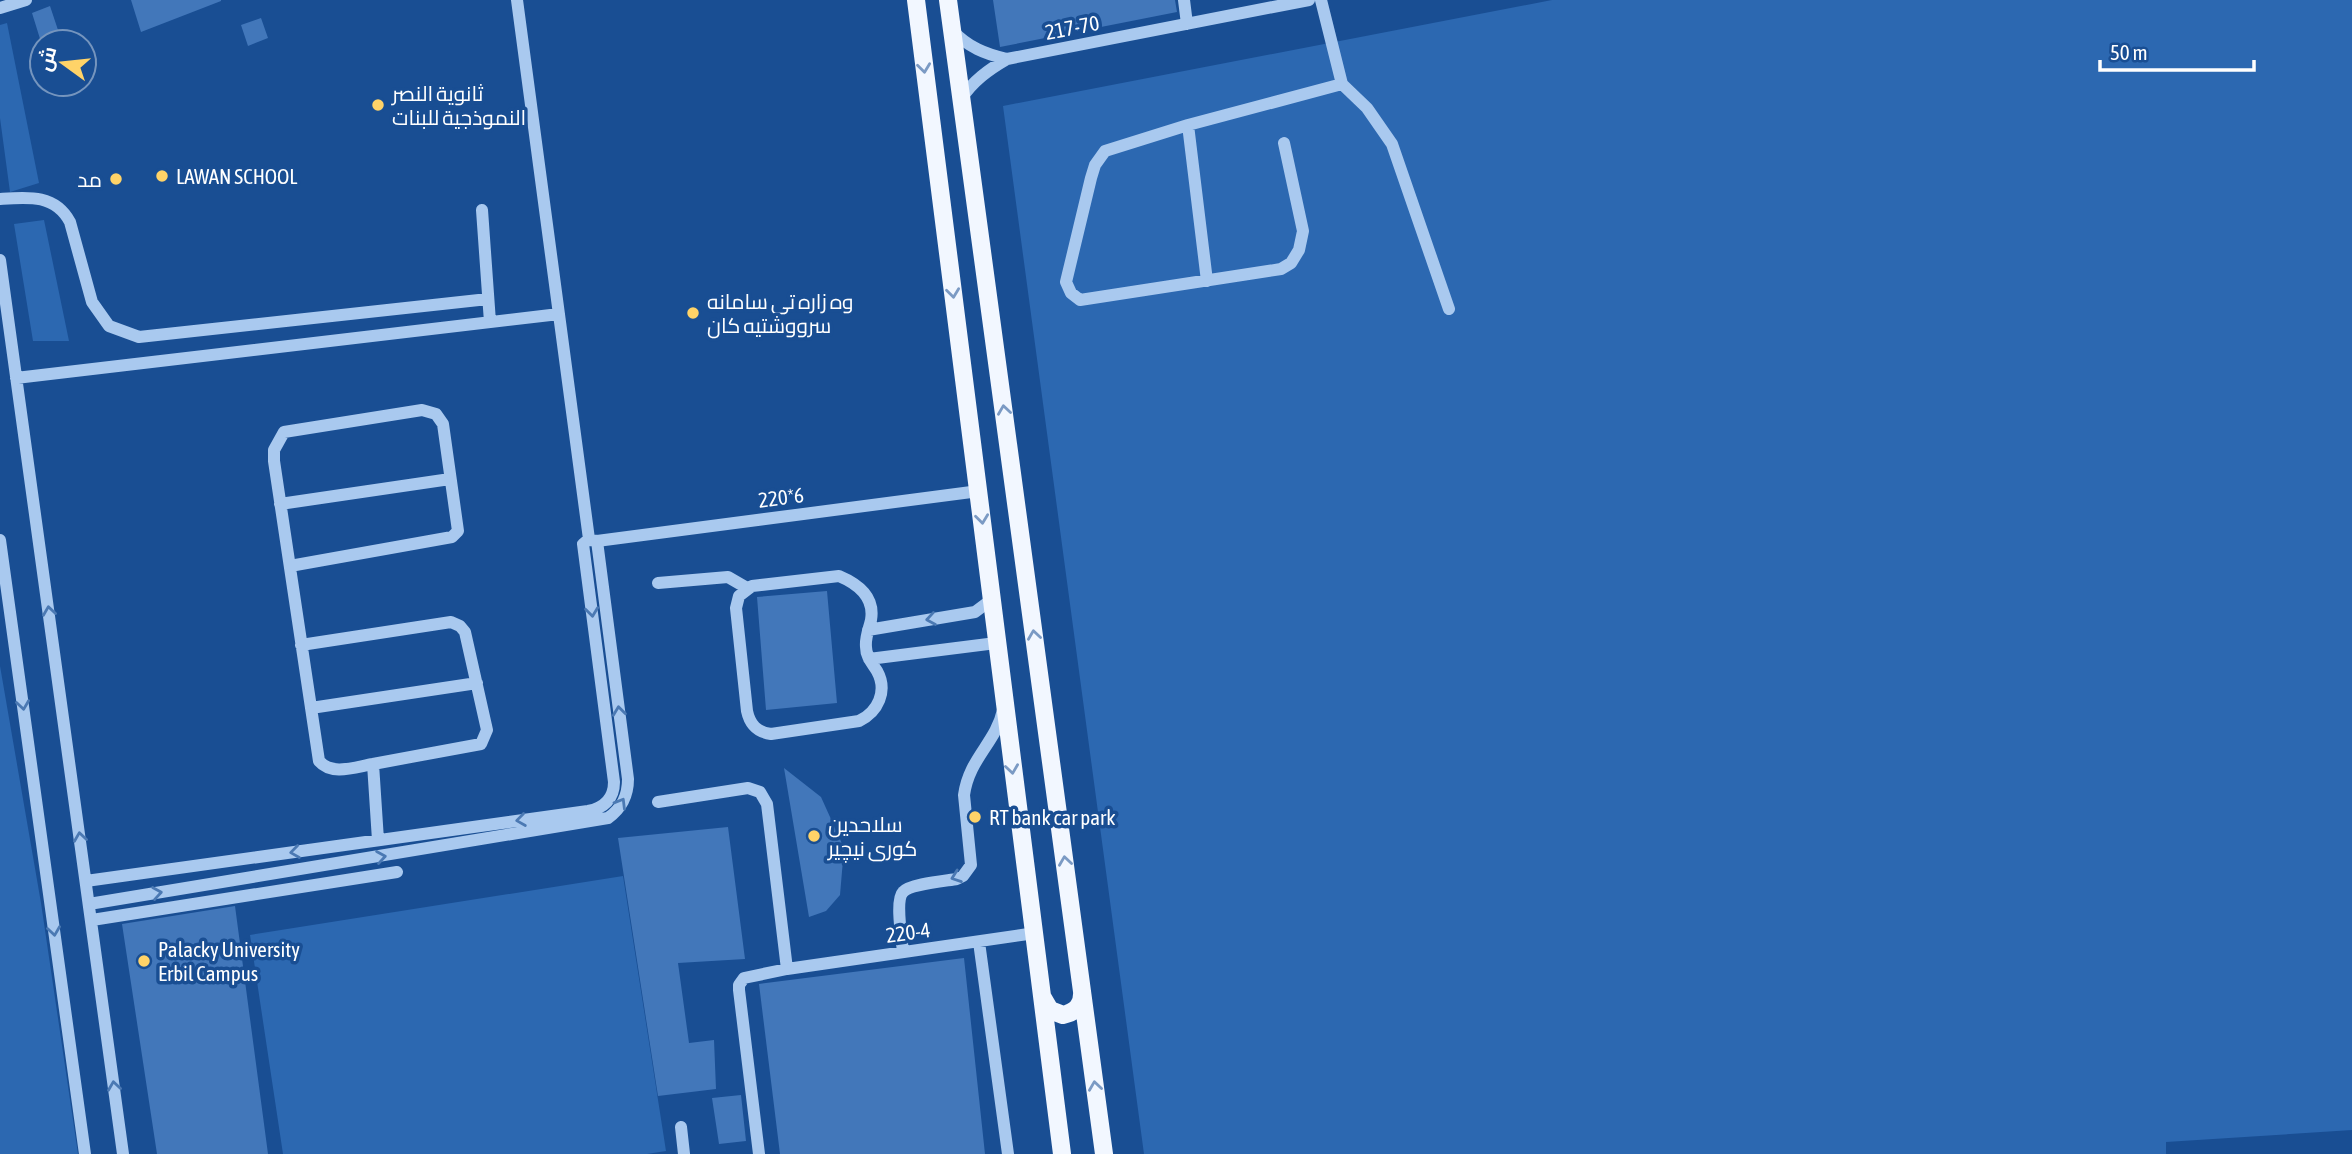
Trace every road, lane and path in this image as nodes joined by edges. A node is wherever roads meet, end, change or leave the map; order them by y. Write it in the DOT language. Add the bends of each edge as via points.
graph roads {
  1 [pos="26,0"];
  2 [pos="517,0"];
  3 [pos="916,0"];
  4 [pos="948,0"];
  5 [pos="1184,0"];
  6 [pos="1309,0"];
  7 [pos="1321,0"];
  8 [pos="0,8"];
  9 [pos="1187,24"];
  10 [pos="952,31"];
  11 [pos="1007,59"];
  12 [pos="1342,84"];
  13 [pos="961,99"];
  14 [pos="1188,125"];
  15 [pos="1284,143"];
  16 [pos="0,199"];
  17 [pos="482,210"];
  18 [pos="0,260"];
  19 [pos="1207,281"];
  20 [pos="488,299"];
  21 [pos="1448,309"];
  22 [pos="559,314"];
  23 [pos="490,322"];
  24 [pos="16,378"];
  25 [pos="450,479"];
  26 [pos="979,491"];
  27 [pos="280,504"];
  28 [pos="0,541"];
  29 [pos="590,541"];
  30 [pos="290,566"];
  31 [pos="658,583"];
  32 [pos="747,588"];
  33 [pos="992,600"];
  34 [pos="868,630"];
  35 [pos="996,643"];
  36 [pos="302,645"];
  37 [pos="869,659"];
  38 [pos="477,683"];
  39 [pos="1004,706"];
  40 [pos="311,708"];
  41 [pos="373,764"];
  42 [pos="657,802"];
  43 [pos="378,840"];
  44 [pos="397,872"];
  45 [pos="86,881"];
  46 [pos="89,904"];
  47 [pos="92,920"];
  48 [pos="1035,933"];
  49 [pos="979,942"];
  50 [pos="903,953"];
  51 [pos="787,969"];
  52 [pos="1082,990"];
  53 [pos="1043,998"];
  54 [pos="681,1127"];
  55 [pos="85,1154"];
  56 [pos="124,1154"];
  57 [pos="684,1154"];
  58 [pos="759,1154"];
  59 [pos="1008,1154"];
  60 [pos="1062,1154"];
  61 [pos="1104,1154"];
  1 -- 8 [label="street"];
  2 -- 22 [label="street"];
  3 -- 26 [label="main road, one-way"];
  4 -- 10 [label="main road"];
  5 -- 9 [label="street"];
  6 -- 9 [label="street, 217-70"];
  7 -- 12 [label="street"];
  9 -- 11 [label="street, 217-70"];
  10 -- 11 [label="street, 217-70" via="963,43"];
  10 -- 13 [label="main road"];
  11 -- 13 [label="street, 217-70" via="970,85"];
  12 -- 14 [label="street"];
  12 -- 21 [label="street" via="1367,108 1392,144"];
  52 -- 13 [label="main road, one-way"];
  14 -- 19 [label="street"];
  14 -- 19 [label="street" via="1105,151 1091,178 1066,282 1080,300"];
  15 -- 19 [label="street" via="1303,230 1299,250 1281,269"];
  16 -- 20 [label="street" via="48,200 65,213 92,302 109,327 139,337"];
  17 -- 20 [label="street"];
  18 -- 24 [label="street"];
  20 -- 23 [label="street"];
  22 -- 23 [label="street"];
  22 -- 29 [label="street"];
  23 -- 24 [label="street"];
  45 -- 24 [label="street, one-way"];
  25 -- 27 [label="street"];
  25 -- 27 [label="street" via="443,425 436,414 422,410 284,432 274,450"];
  25 -- 30 [label="street" via="458,531 452,537"];
  26 -- 29 [label="street, 220*6"];
  26 -- 33 [label="main road, one-way"];
  27 -- 30 [label="street"];
  28 -- 55 [label="street, one-way"];
  29 -- 43 [label="street, one-way" via="614,782 611,797 594,810"];
  46 -- 29 [label="street, one-way" via="608,818 624,799 628,779"];
  30 -- 36 [label="street"];
  31 -- 32 [label="street" via="728,577"];
  32 -- 34 [label="street" via="839,576 860,586 866,595 872,614"];
  32 -- 37 [label="street" via="738,596 736,608 747,711 758,730 771,734 867,717 878,705 881,690"];
  33 -- 34 [label="street, one-way" via="975,612"];
  33 -- 35 [label="main road"];
  34 -- 37 [label="street" via="865,645"];
  35 -- 37 [label="street"];
  35 -- 39 [label="main road"];
  36 -- 38 [label="street" via="451,622 465,632"];
  36 -- 40 [label="street"];
  38 -- 40 [label="street"];
  38 -- 41 [label="street" via="487,730 481,744"];
  39 -- 48 [label="main road, one-way"];
  39 -- 50 [label="street, one-way" via="997,729 973,763 965,784 971,865 963,876 902,892"];
  40 -- 41 [label="street" via="318,761 325,768"];
  41 -- 43 [label="street"];
  42 -- 51 [label="street" via="748,788 760,792 767,804"];
  43 -- 45 [label="street, one-way"];
  44 -- 47 [label="street"];
  45 -- 46 [label="street"];
  46 -- 47 [label="street"];
  56 -- 47 [label="street, one-way"];
  48 -- 49 [label="street, 220-4"];
  48 -- 53 [label="main road"];
  49 -- 50 [label="street, 220-4"];
  49 -- 59 [label="street"];
  50 -- 51 [label="street, 220-4"];
  51 -- 58 [label="street, 220-4" via="747,977 739,985"];
  52 -- 53 [label="main road" via="1080,1004 1070,1014 1056,1014"];
  61 -- 52 [label="main road, one-way"];
  53 -- 60 [label="main road"];
  54 -- 57 [label="street"];
}
